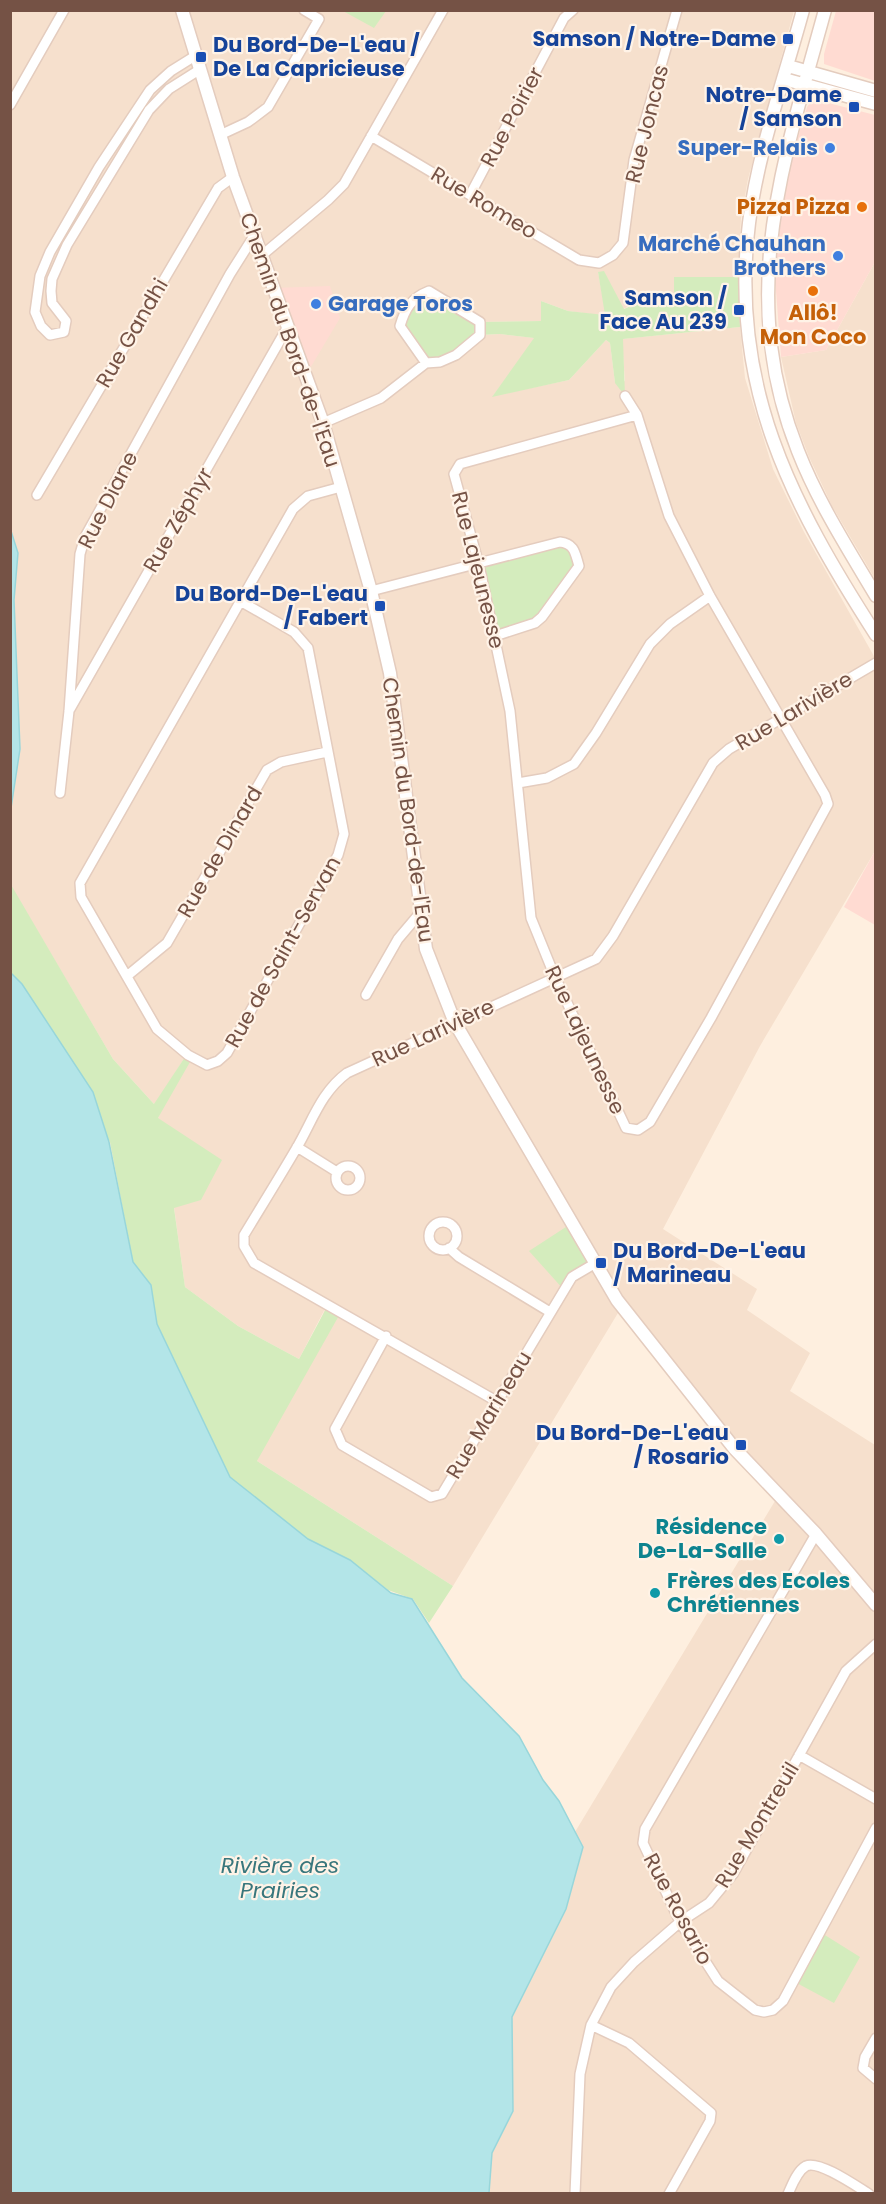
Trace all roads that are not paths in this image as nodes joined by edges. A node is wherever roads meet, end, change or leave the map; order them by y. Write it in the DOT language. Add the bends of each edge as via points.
graph roads {
  1 [pos="64,10"];
  2 [pos="182,10"];
  3 [pos="304,10"];
  4 [pos="443,10"];
  5 [pos="573,10"];
  6 [pos="677,10"];
  7 [pos="803,10"];
  8 [pos="825,10"];
  9 [pos="195,56"];
  10 [pos="788,66"];
  11 [pos="199,70"];
  12 [pos="784,79"];
  13 [pos="806,79"];
  14 [pos="876,91"];
  15 [pos="876,104"];
  16 [pos="10,105"];
  17 [pos="220,135"];
  18 [pos="370,136"];
  19 [pos="99,167"];
  20 [pos="111,173"];
  21 [pos="233,177"];
  22 [pos="470,195"];
  23 [pos="254,236"];
  24 [pos="261,256"];
  25 [pos="599,263"];
  26 [pos="287,328"];
  27 [pos="426,363"];
  28 [pos="625,396"];
  29 [pos="637,415"];
  30 [pos="323,423"];
  31 [pos="341,486"];
  32 [pos="38,495"];
  33 [pos="479,565"];
  34 [pos="370,591"];
  35 [pos="710,596"];
  36 [pos="876,596"];
  37 [pos="242,602"];
  38 [pos="876,635"];
  39 [pos="495,636"];
  40 [pos="876,663"];
  41 [pos="69,711"];
  42 [pos="780,718"];
  43 [pos="327,752"];
  44 [pos="518,783"];
  45 [pos="60,793"];
  46 [pos="420,913"];
  47 [pos="127,976"];
  48 [pos="555,977"];
  49 [pos="366,995"];
  50 [pos="455,1023"];
  51 [pos="297,1147"];
  52 [pos="337,1172"];
  53 [pos="449,1248"];
  54 [pos="594,1264"];
  55 [pos="550,1312"];
  56 [pos="386,1336"];
  57 [pos="498,1402"];
  58 [pos="816,1534"];
  59 [pos="876,1605"];
  60 [pos="876,1644"];
  61 [pos="799,1755"];
  62 [pos="876,1799"];
  63 [pos="876,1828"];
  64 [pos="680,1922"];
  65 [pos="591,2025"];
  66 [pos="876,2038"];
  67 [pos="876,2079"];
  68 [pos="575,2193"];
  69 [pos="669,2193"];
  70 [pos="788,2193"];
  71 [pos="868,2193"];
  1 -- 16 [label="street"];
  2 -- 9 [label="street, Chemin du Bord-de-l'Eau"];
  3 -- 17 [label="street" via="319,19 268,107"];
  4 -- 18 [label="street"];
  5 -- 22 [label="street, Rue Poirier" via="564,18"];
  6 -- 25 [label="street, Rue Joncas" via="634,160 623,243"];
  7 -- 10 [label="street"];
  8 -- 13 [label="street"];
  9 -- 11 [label="street, Chemin du Bord-de-l'Eau"];
  9 -- 19 [label="street" via="150,90"];
  10 -- 12 [label="street"];
  10 -- 13 [label="street"];
  11 -- 17 [label="street, Chemin du Bord-de-l'Eau"];
  11 -- 20 [label="street" via="168,89 149,110"];
  12 -- 13 [label="street"];
  12 -- 38 [label="street" via="748,232 746,298 753,366 762,412 787,479"];
  13 -- 14 [label="street"];
  13 -- 15 [label="street"];
  13 -- 36 [label="street" via="771,224 767,286 772,353 783,407 800,455"];
  17 -- 21 [label="street, Chemin du Bord-de-l'Eau"];
  18 -- 22 [label="street, Rue Romeo"];
  18 -- 24 [label="street" via="344,184"];
  19 -- 20 [label="street"];
  19 -- 20 [label="street" via="40,276 35,312 41,326 51,335 64,332 66,321 52,303 52,279 67,245"];
  21 -- 23 [label="street, Chemin du Bord-de-l'Eau"];
  21 -- 32 [label="street, Rue Gandhi" via="218,188"];
  22 -- 25 [label="street, Rue Romeo" via="579,260"];
  23 -- 24 [label="street, Chemin du Bord-de-l'Eau"];
  23 -- 41 [label="street, Rue Diane" via="85,537 80,554"];
  24 -- 26 [label="street, Chemin du Bord-de-l'Eau"];
  26 -- 30 [label="street, Chemin du Bord-de-l'Eau"];
  26 -- 41 [label="street, Rue Zéphyr"];
  27 -- 27 [label="street" via="456,355 482,329 480,322 429,291 405,310 400,326"];
  27 -- 30 [label="street" via="381,398"];
  28 -- 29 [label="street, Rue Lajeunesse"];
  29 -- 33 [label="street, Rue Lajeunesse" via="460,464 454,474"];
  29 -- 35 [label="street, Rue Lajeunesse" via="669,516"];
  30 -- 31 [label="street, Chemin du Bord-de-l'Eau"];
  31 -- 34 [label="street, Chemin du Bord-de-l'Eau"];
  31 -- 37 [label="street, Rue de Saint-Servan" via="308,496 293,509"];
  33 -- 34 [label="street"];
  33 -- 39 [label="street, Rue Lajeunesse"];
  33 -- 39 [label="street" via="560,542 574,548 579,566 542,618"];
  34 -- 46 [label="street, Chemin du Bord-de-l'Eau" via="390,673"];
  35 -- 42 [label="street, Rue Lajeunesse"];
  35 -- 44 [label="street" via="670,624 650,644 574,764 547,778"];
  37 -- 43 [label="street, Rue de Saint-Servan" via="294,632 308,648"];
  37 -- 47 [label="street, Rue de Saint-Servan" via="80,883 81,897"];
  39 -- 44 [label="street, Rue Lajeunesse" via="510,711"];
  40 -- 42 [label="street, Rue Larivière"];
  41 -- 45 [label="street, Rue Diane"];
  42 -- 48 [label="street, Rue Larivière" via="713,763 613,936 596,959"];
  42 -- 48 [label="street, Rue Lajeunesse" via="828,804 656,1113 638,1130 626,1128"];
  43 -- 47 [label="street, Rue de Dinard" via="281,762 267,770 167,943"];
  43 -- 47 [label="street, Rue de Saint-Servan" via="344,834 338,855 227,1053 207,1065 188,1055 158,1029"];
  44 -- 48 [label="street, Rue Lajeunesse" via="531,918"];
  46 -- 49 [label="street" via="398,939"];
  46 -- 50 [label="street, Chemin du Bord-de-l'Eau" via="426,949"];
  48 -- 50 [label="street, Rue Larivière"];
  50 -- 51 [label="street, Rue Larivière" via="337,1080"];
  50 -- 54 [label="street, Chemin du Bord-de-l'Eau"];
  51 -- 52 [label="street"];
  51 -- 56 [label="street, Rue Larivière" via="244,1235 244,1246 254,1263"];
  53 -- 55 [label="street"];
  54 -- 55 [label="street, Rue Marineau" via="572,1276"];
  54 -- 58 [label="street, Chemin du Bord-de-l'Eau" via="616,1300 715,1426"];
  55 -- 57 [label="street, Rue Marineau"];
  56 -- 57 [label="street, Rue Larivière"];
  56 -- 57 [label="street, Rue Marineau" via="335,1429 342,1445 431,1497 442,1494"];
  58 -- 59 [label="street, Chemin du Bord-de-l'Eau"];
  58 -- 64 [label="street, Rue Rosario" via="645,1829 643,1843"];
  60 -- 61 [label="street, Rue Montreuil" via="846,1671"];
  61 -- 62 [label="street"];
  61 -- 64 [label="street, Rue Montreuil" via="733,1874 709,1903"];
  63 -- 64 [label="street, Rue Rosario" via="783,2001 772,2010 755,2010 717,1981"];
  64 -- 65 [label="street, Rue Montreuil" via="611,1987"];
  65 -- 68 [label="street, Rue Montreuil" via="580,2074"];
  65 -- 69 [label="street" via="629,2043 711,2113"];
  66 -- 67 [label="street" via="863,2068"];
  70 -- 71 [label="street" via="807,2165 818,2165"];
}
